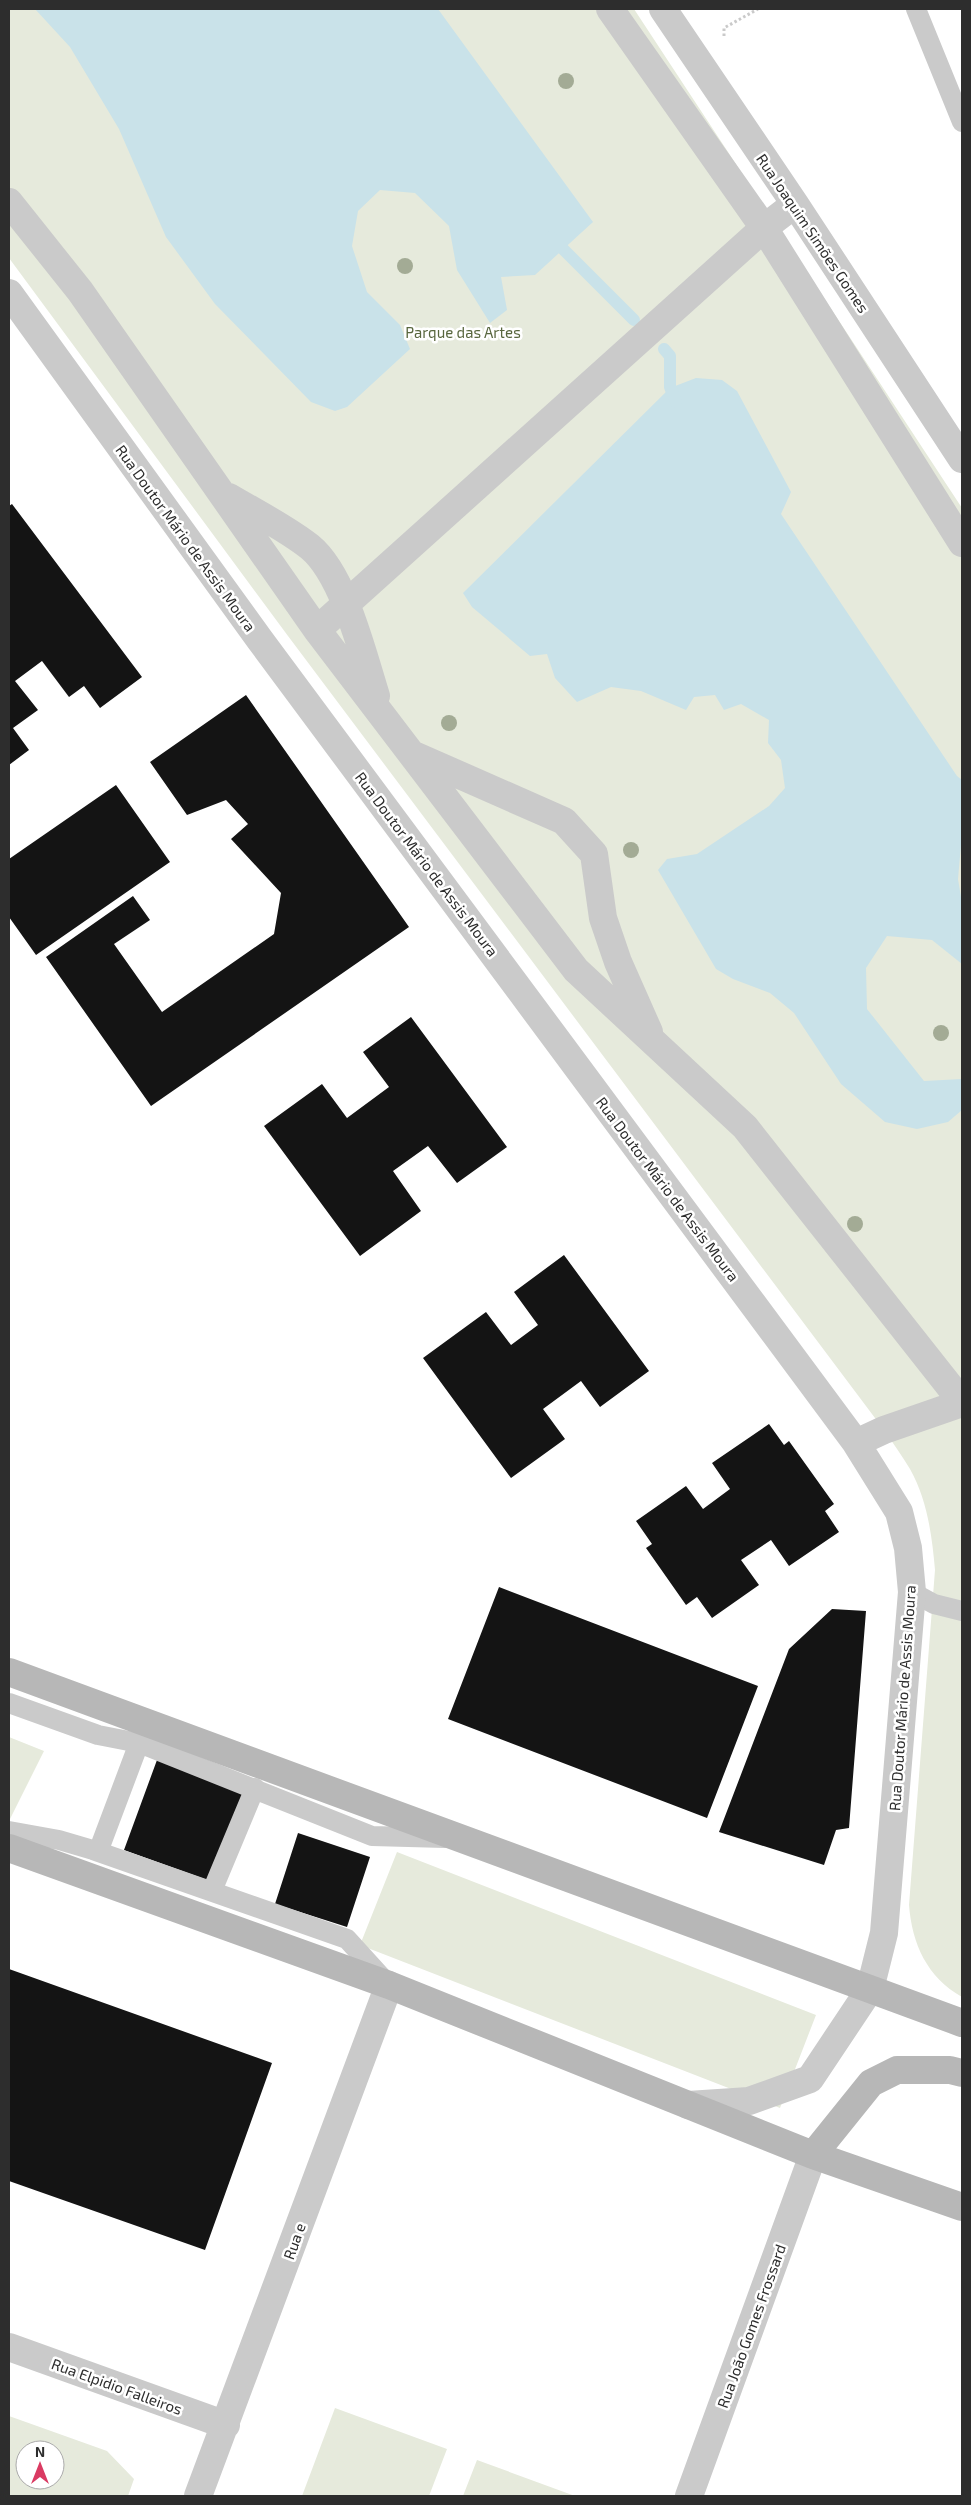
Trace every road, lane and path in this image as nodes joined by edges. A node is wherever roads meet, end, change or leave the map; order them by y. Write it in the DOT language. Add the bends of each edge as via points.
graph roads {
  1 [pos="610,9"];
  2 [pos="663,9"];
  3 [pos="916,9"];
  4 [pos="962,122"];
  5 [pos="9,202"];
  6 [pos="795,204"];
  7 [pos="764,228"];
  8 [pos="9,293"];
  9 [pos="962,459"];
  10 [pos="220,490"];
  11 [pos="962,544"];
  12 [pos="346,604"];
  13 [pos="317,630"];
  14 [pos="382,715"];
  15 [pos="412,755"];
  16 [pos="655,1044"];
  17 [pos="962,1403"];
  18 [pos="856,1443"];
  19 [pos="912,1592"];
  20 [pos="962,1611"];
  21 [pos="9,1672"];
  22 [pos="9,1703"];
  23 [pos="139,1743"];
  24 [pos="255,1788"];
  25 [pos="9,1832"];
  26 [pos="464,1838"];
  27 [pos="9,1848"];
  28 [pos="98,1852"];
  29 [pos="212,1890"];
  30 [pos="389,1985"];
  31 [pos="870,1989"];
  32 [pos="962,2023"];
  33 [pos="962,2073"];
  34 [pos="688,2105"];
  35 [pos="813,2155"];
  36 [pos="962,2207"];
  37 [pos="9,2347"];
  38 [pos="226,2425"];
  39 [pos="198,2496"];
  40 [pos="689,2496"];
  1 -- 7 [label="street"];
  2 -- 6 [label="street, Rua Joaquim Simões Gomes"];
  3 -- 4 [label="lane"];
  5 -- 10 [label="street" via="80,291"];
  6 -- 7 [label="street"];
  6 -- 9 [label="street, Rua Joaquim Simões Gomes"];
  7 -- 11 [label="street"];
  7 -- 12 [label="street"];
  8 -- 18 [label="street, Rua Doutor Mário de Assis Moura" via="260,640"];
  10 -- 12 [label="street" via="311,548 330,572"];
  10 -- 13 [label="street"];
  12 -- 13 [label="street"];
  12 -- 14 [label="street"];
  13 -- 14 [label="street"];
  14 -- 15 [label="street"];
  15 -- 16 [label="street" via="576,970"];
  15 -- 16 [label="street" via="564,821 594,854 603,918 618,962"];
  16 -- 17 [label="street" via="745,1127"];
  17 -- 18 [label="street"];
  18 -- 19 [label="street, Rua Doutor Mário de Assis Moura" via="900,1512 908,1548"];
  19 -- 20 [label="lane" via="934,1604"];
  19 -- 31 [label="street, Rua Doutor Mário de Assis Moura" via="884,1933"];
  21 -- 26 [label="main road"];
  22 -- 23 [label="lane" via="98,1735"];
  23 -- 24 [label="lane"];
  23 -- 28 [label="lane"];
  24 -- 26 [label="lane" via="372,1836"];
  24 -- 29 [label="lane"];
  25 -- 28 [label="lane" via="59,1840"];
  26 -- 31 [label="main road"];
  27 -- 30 [label="main road"];
  28 -- 29 [label="lane"];
  29 -- 30 [label="lane" via="346,1939"];
  30 -- 34 [label="main road"];
  30 -- 38 [label="street, Rua e"];
  31 -- 32 [label="main road"];
  31 -- 34 [label="street, Rua Doutor Mário de Assis Moura" via="810,2079 749,2100"];
  33 -- 35 [label="main road" via="897,2070 871,2083"];
  34 -- 35 [label="main road"];
  35 -- 36 [label="main road"];
  35 -- 40 [label="street, Rua João Gomes Frossard"];
  37 -- 38 [label="street, Rua Elpidio Falleiros"];
  38 -- 39 [label="street, Rua e"];
}
